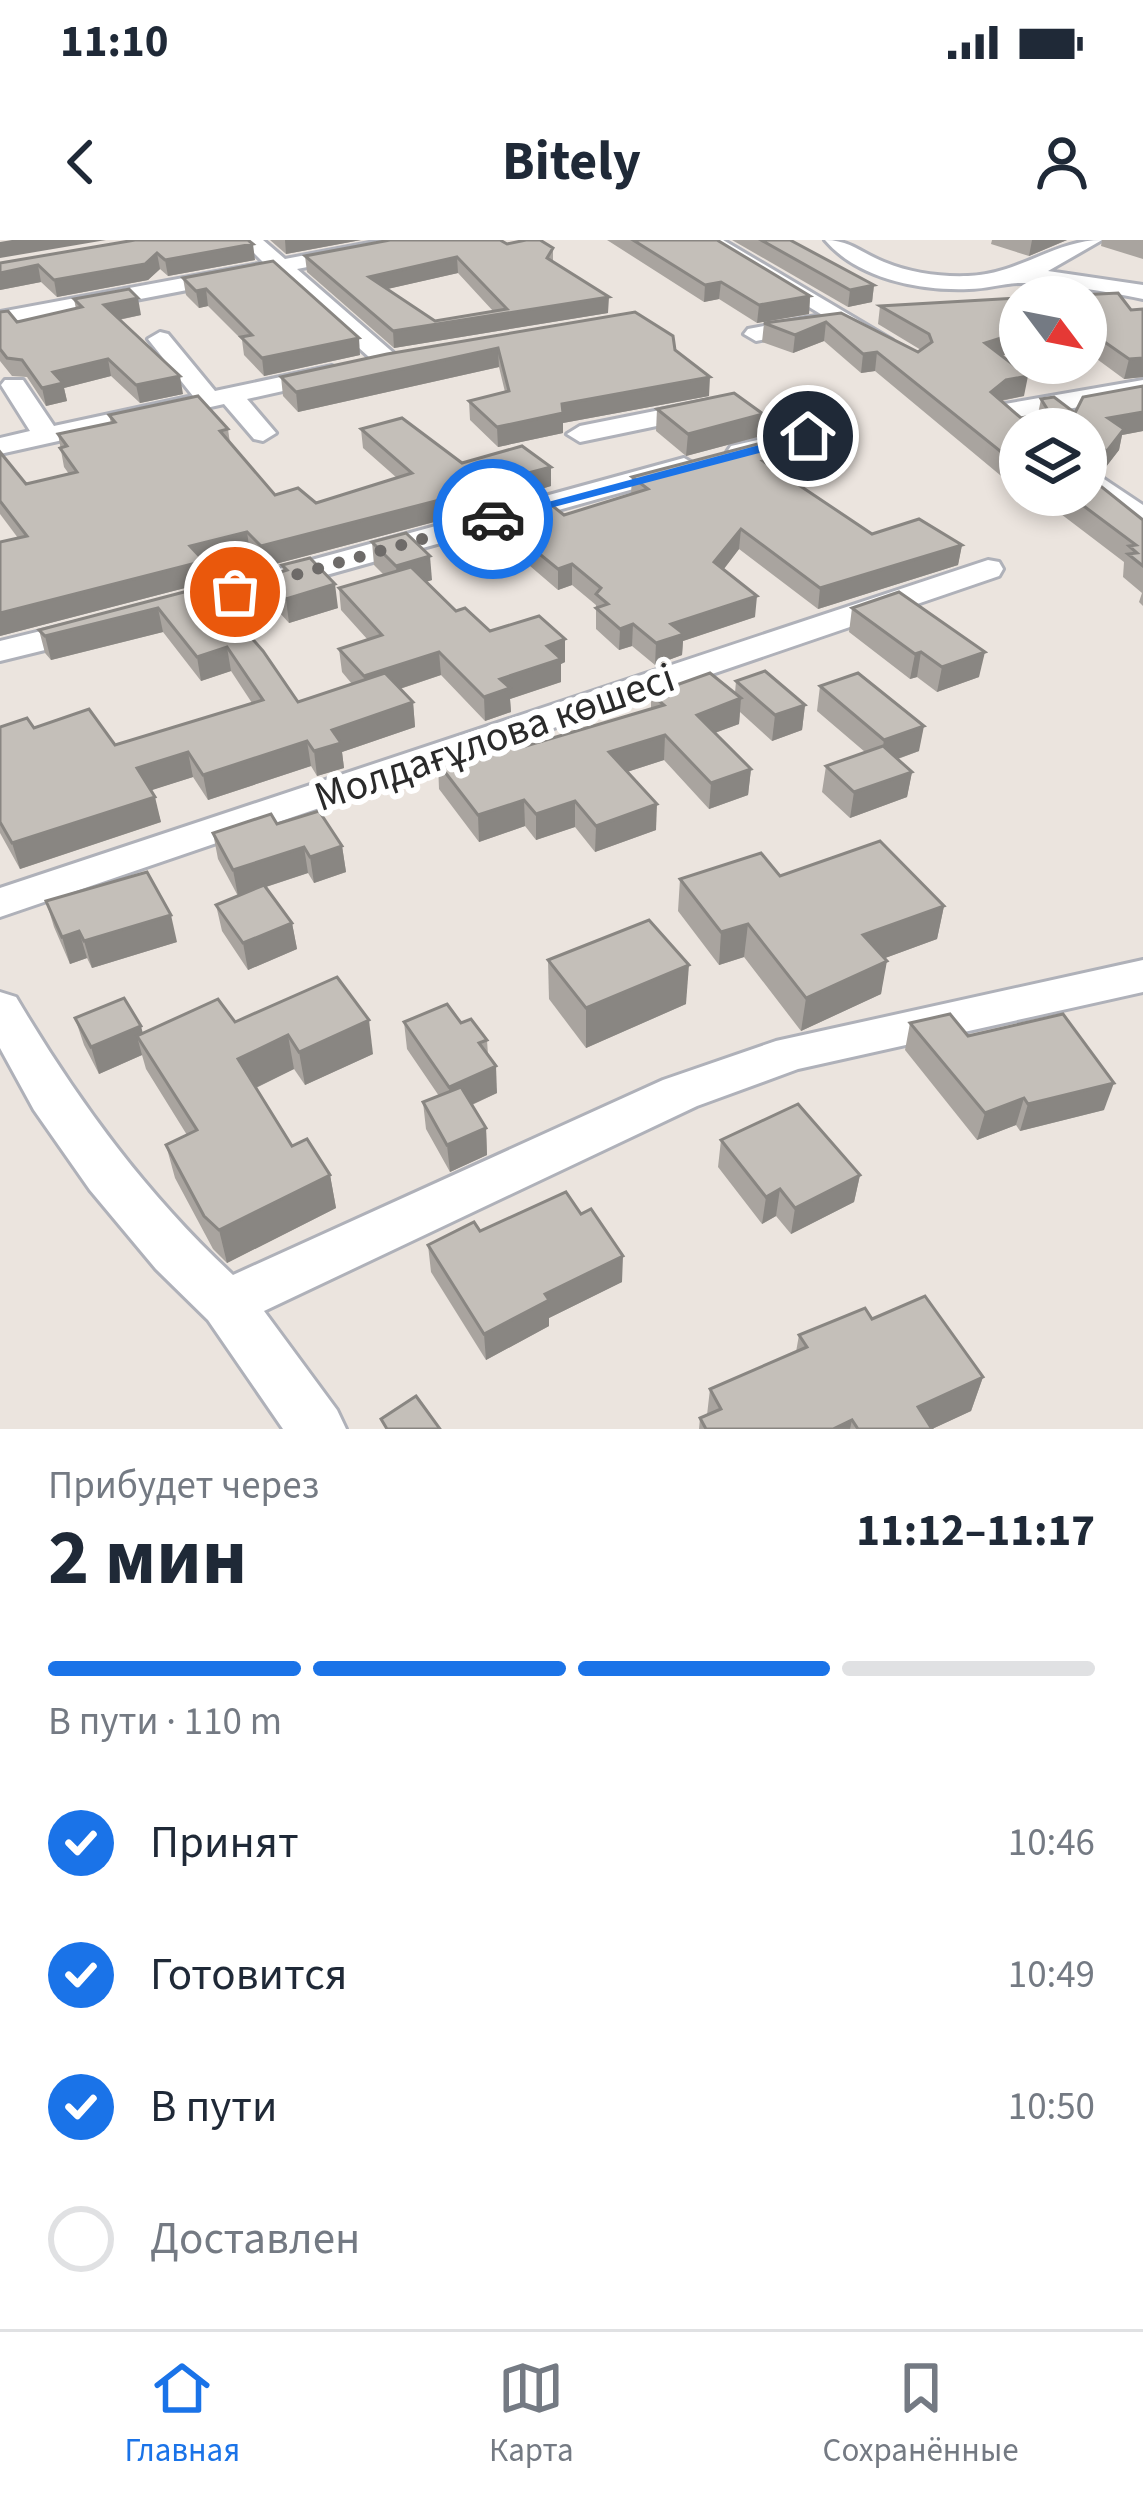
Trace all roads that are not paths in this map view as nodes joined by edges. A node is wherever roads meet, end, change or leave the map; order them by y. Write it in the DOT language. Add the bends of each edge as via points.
graph roads {
  1 [pos="251,240"];
  2 [pos="418,240"];
  3 [pos="708,240"];
  4 [pos="835,240"];
  5 [pos="1092,240"];
  6 [pos="281,265"];
  7 [pos="1017,276"];
  8 [pos="999,279"];
  9 [pos="966,284"];
  10 [pos="1107,285"];
  11 [pos="1143,292"];
  12 [pos="926,304"];
  13 [pos="885,311"];
  14 [pos="844,318"];
  15 [pos="0,319"];
  16 [pos="756,334"];
  17 [pos="160,338"];
  18 [pos="896,350"];
  19 [pos="415,356"];
  20 [pos="388,361"];
  21 [pos="719,384"];
  22 [pos="14,386"];
  23 [pos="1143,388"];
  24 [pos="220,398"];
  25 [pos="1028,408"];
  26 [pos="263,433"];
  27 [pos="46,435"];
  28 [pos="808,436"];
  29 [pos="0,446"];
  30 [pos="632,479"];
  31 [pos="1107,491"];
  32 [pos="1143,519"];
  33 [pos="988,569"];
  34 [pos="0,651"];
  35 [pos="0,902"];
  36 [pos="1143,976"];
  37 [pos="0,1008"];
  38 [pos="227,1303"];
  39 [pos="317,1429"];
  1 -- 6 [label="street"];
  2 -- 6 [label="street"];
  3 -- 14 [label="street"];
  4 -- 9 [label="street" via="878,266"];
  5 -- 7 [label="street"];
  6 -- 15 [label="street"];
  6 -- 20 [label="street"];
  8 -- 9 [label="street"];
  9 -- 12 [label="street" via="963,299"];
  10 -- 11 [label="street"];
  13 -- 14 [label="street"];
  14 -- 16 [label="street"];
  14 -- 18 [label="street"];
  17 -- 24 [label="street"];
  19 -- 20 [label="street"];
  20 -- 24 [label="street"];
  21 -- 30 [label="street" via="739,402 580,434"];
  22 -- 27 [label="street"];
  23 -- 25 [label="street"];
  24 -- 26 [label="street"];
  24 -- 27 [label="street"];
  27 -- 29 [label="street"];
  28 -- 30 [label="street"];
  30 -- 34 [label="street"];
  31 -- 32 [label="street"];
  33 -- 35 [label="street, Молдағұлова көшесі"];
  36 -- 38 [label="street" via="792,1053 680,1093"];
  37 -- 38 [label="street" via="108,1176"];
  38 -- 39 [label="street"];
}
